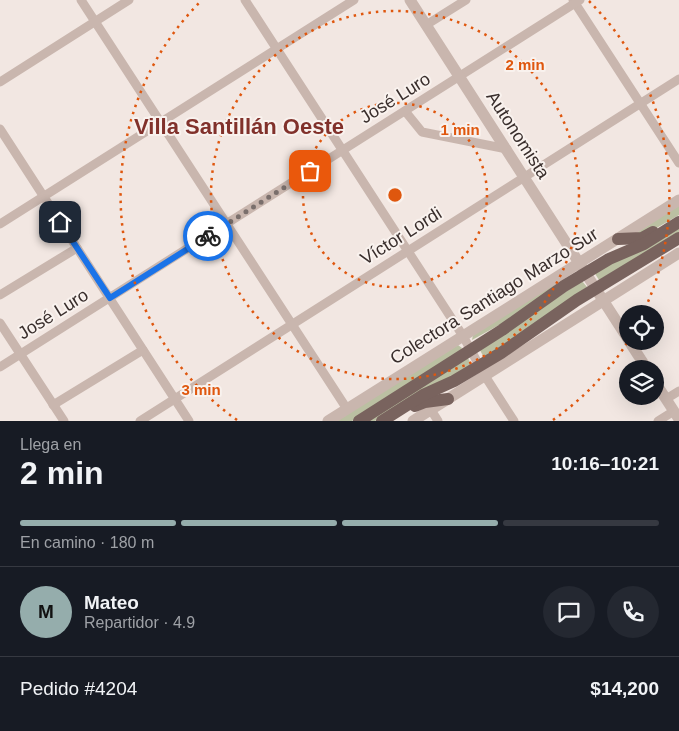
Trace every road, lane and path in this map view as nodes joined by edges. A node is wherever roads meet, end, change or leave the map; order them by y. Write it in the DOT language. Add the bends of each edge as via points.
graph roads {
  1 [pos="81,0"];
  2 [pos="129,0"];
  3 [pos="245,0"];
  4 [pos="354,0"];
  5 [pos="410,0"];
  6 [pos="466,0"];
  7 [pos="576,1"];
  8 [pos="95,22"];
  9 [pos="426,25"];
  10 [pos="277,49"];
  11 [pos="460,76"];
  12 [pos="679,79"];
  13 [pos="0,82"];
  14 [pos="640,104"];
  15 [pos="405,111"];
  16 [pos="161,122"];
  17 [pos="0,129"];
  18 [pos="343,150"];
  19 [pos="507,150"];
  20 [pos="679,163"];
  21 [pos="524,177"];
  22 [pos="44,197"];
  23 [pos="679,200"];
  24 [pos="679,217"];
  25 [pos="679,222"];
  26 [pos="0,224"];
  27 [pos="226,224"];
  28 [pos="679,238"];
  29 [pos="618,239"];
  30 [pos="77,248"];
  31 [pos="408,251"];
  32 [pos="679,252"];
  33 [pos="583,268"];
  34 [pos="595,288"];
  35 [pos="0,295"];
  36 [pos="110,298"];
  37 [pos="603,301"];
  38 [pos="0,324"];
  39 [pos="292,325"];
  40 [pos="619,326"];
  41 [pos="463,336"];
  42 [pos="143,350"];
  43 [pos="471,350"];
  44 [pos="20,354"];
  45 [pos="0,367"];
  46 [pos="482,371"];
  47 [pos="679,391"];
  48 [pos="664,396"];
  49 [pos="175,399"];
  50 [pos="448,399"];
  51 [pos="666,399"];
  52 [pos="53,405"];
  53 [pos="347,409"];
  54 [pos="431,410"];
  55 [pos="676,415"];
  56 [pos="64,421"];
  57 [pos="140,421"];
  58 [pos="189,421"];
  59 [pos="328,421"];
  60 [pos="358,421"];
  61 [pos="382,421"];
  62 [pos="390,421"];
  63 [pos="413,421"];
  64 [pos="438,421"];
  65 [pos="514,421"];
  66 [pos="658,421"];
  1 -- 8 [label="street"];
  2 -- 8 [label="street"];
  3 -- 10 [label="street"];
  4 -- 10 [label="street"];
  5 -- 9 [label="street, Autonomista"];
  6 -- 9 [label="street"];
  7 -- 11 [label="street, José Luro"];
  7 -- 14 [label="street"];
  8 -- 13 [label="street"];
  8 -- 16 [label="street"];
  9 -- 11 [label="street, Autonomista"];
  10 -- 16 [label="street"];
  10 -- 18 [label="street"];
  11 -- 15 [label="street, José Luro"];
  11 -- 19 [label="street, Autonomista"];
  12 -- 14 [label="street, Víctor Lordi"];
  14 -- 20 [label="street"];
  14 -- 21 [label="street, Víctor Lordi"];
  15 -- 18 [label="street, José Luro"];
  15 -- 19 [label="street" via="422,132"];
  16 -- 22 [label="street"];
  16 -- 27 [label="street"];
  17 -- 22 [label="street"];
  18 -- 27 [label="street, José Luro"];
  18 -- 31 [label="street"];
  19 -- 21 [label="street, Autonomista"];
  21 -- 31 [label="street, Víctor Lordi"];
  21 -- 33 [label="street, Autonomista"];
  22 -- 26 [label="street"];
  22 -- 30 [label="street"];
  23 -- 29 [label="street, Colectora Santiago Marzo Sur"];
  24 -- 29 [label="main road" via="646,237"];
  25 -- 33 [label="main road" via="644,244"];
  27 -- 36 [label="street, José Luro"];
  27 -- 39 [label="street"];
  28 -- 34 [label="main road"];
  29 -- 33 [label="street, Colectora Santiago Marzo Sur"];
  30 -- 35 [label="street"];
  30 -- 36 [label="street"];
  31 -- 39 [label="street, Víctor Lordi"];
  31 -- 41 [label="street"];
  32 -- 37 [label="street"];
  33 -- 34 [label="street, Autonomista"];
  33 -- 41 [label="street, Colectora Santiago Marzo Sur"];
  33 -- 43 [label="main road"];
  34 -- 37 [label="street, Autonomista"];
  34 -- 46 [label="main road"];
  36 -- 42 [label="street"];
  36 -- 44 [label="street, José Luro"];
  37 -- 40 [label="street, Autonomista"];
  37 -- 46 [label="street"];
  38 -- 44 [label="street"];
  39 -- 49 [label="street, Víctor Lordi"];
  39 -- 53 [label="street"];
  41 -- 43 [label="street"];
  41 -- 53 [label="street, Colectora Santiago Marzo Sur"];
  42 -- 49 [label="street"];
  42 -- 52 [label="street"];
  43 -- 46 [label="street"];
  43 -- 60 [label="main road"];
  44 -- 45 [label="street, José Luro"];
  44 -- 52 [label="street"];
  46 -- 50 [label="street"];
  46 -- 61 [label="main road" via="423,396"];
  46 -- 65 [label="street"];
  47 -- 51 [label="street"];
  48 -- 51 [label="street"];
  49 -- 57 [label="street, Víctor Lordi"];
  49 -- 58 [label="street"];
  50 -- 54 [label="street"];
  50 -- 62 [label="main road" via="420,403"];
  51 -- 55 [label="street"];
  52 -- 56 [label="street"];
  53 -- 59 [label="street, Colectora Santiago Marzo Sur"];
  54 -- 63 [label="street"];
  54 -- 64 [label="street"];
  55 -- 66 [label="street"];
}
